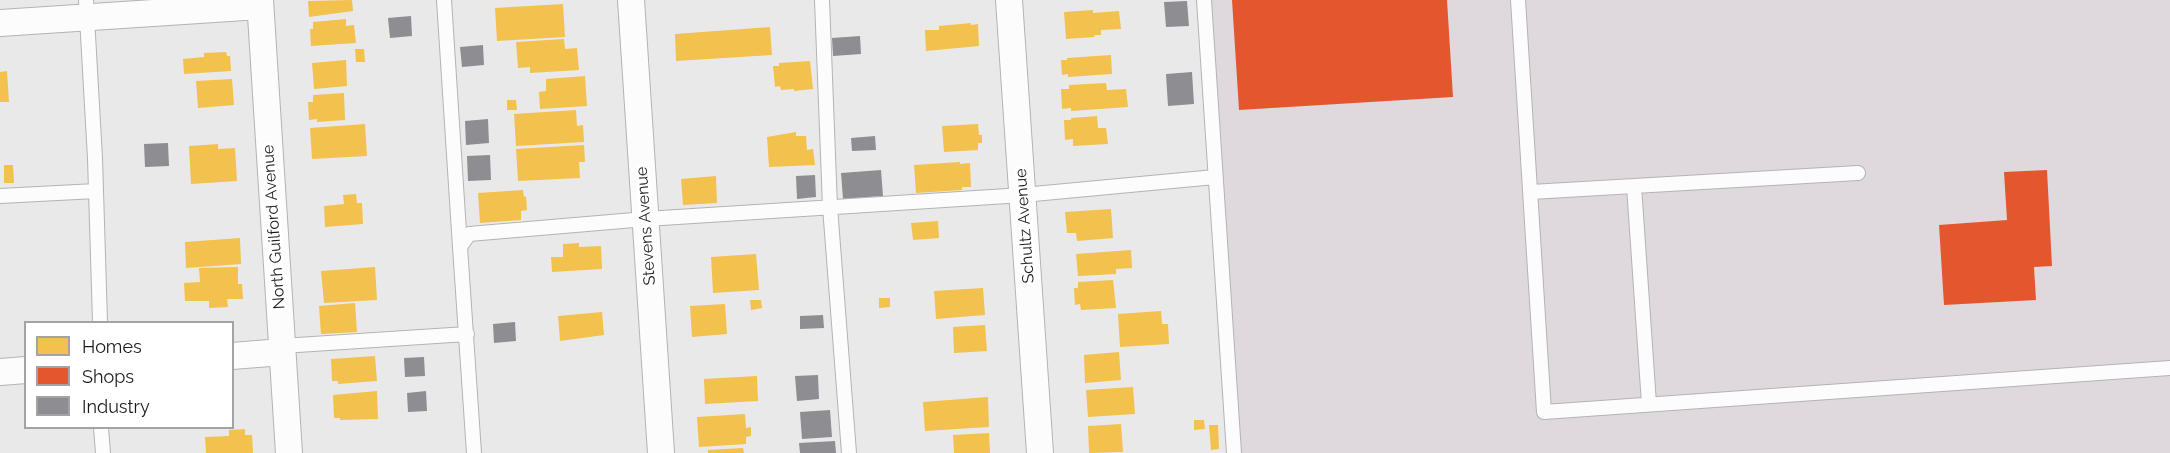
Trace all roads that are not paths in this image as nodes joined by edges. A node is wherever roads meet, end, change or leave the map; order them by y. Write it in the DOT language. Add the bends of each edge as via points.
graph roads {
  1 [pos="444,0"];
  2 [pos="631,0"];
  3 [pos="822,0"];
  4 [pos="1009,0"];
  5 [pos="1204,0"];
  6 [pos="1518,0"];
  7 [pos="260,3"];
  8 [pos="86,9"];
  9 [pos="0,22"];
  10 [pos="1858,173"];
  11 [pos="1215,177"];
  12 [pos="1634,186"];
  13 [pos="96,191"];
  14 [pos="1531,192"];
  15 [pos="1023,195"];
  16 [pos="0,196"];
  17 [pos="830,207"];
  18 [pos="646,219"];
  19 [pos="460,247"];
  20 [pos="100,321"];
  21 [pos="467,334"];
  22 [pos="282,350"];
  23 [pos="234,356"];
  24 [pos="2170,368"];
  25 [pos="24,370"];
  26 [pos="0,372"];
  27 [pos="1648,404"];
  28 [pos="101,429"];
  29 [pos="103,453"];
  30 [pos="289,453"];
  31 [pos="474,453"];
  32 [pos="661,453"];
  33 [pos="849,453"];
  34 [pos="1040,453"];
  35 [pos="1234,453"];
  1 -- 19 [label="lane"];
  2 -- 18 [label="street, Stevens Avenue"];
  3 -- 17 [label="lane"];
  4 -- 15 [label="street, Schultz Avenue"];
  5 -- 11 [label="lane"];
  6 -- 14 [label="lane"];
  7 -- 8 [label="street"];
  7 -- 22 [label="street, North Guilford Avenue"];
  8 -- 9 [label="street"];
  8 -- 13 [label="lane"];
  10 -- 12 [label="lane"];
  11 -- 15 [label="lane"];
  11 -- 35 [label="lane"];
  12 -- 14 [label="lane"];
  12 -- 27 [label="lane"];
  13 -- 16 [label="lane"];
  13 -- 20 [label="lane"];
  14 -- 27 [label="lane" via="1544,411"];
  15 -- 17 [label="lane"];
  15 -- 34 [label="street, Schultz Avenue"];
  17 -- 18 [label="lane"];
  17 -- 33 [label="lane"];
  18 -- 19 [label="lane" via="469,234"];
  18 -- 32 [label="street, Stevens Avenue"];
  19 -- 21 [label="lane"];
  21 -- 22 [label="lane"];
  21 -- 31 [label="lane"];
  22 -- 23 [label="street"];
  22 -- 30 [label="street, North Guilford Avenue"];
  24 -- 27 [label="lane"];
  25 -- 26 [label="street"];
  28 -- 29 [label="lane"];
}
